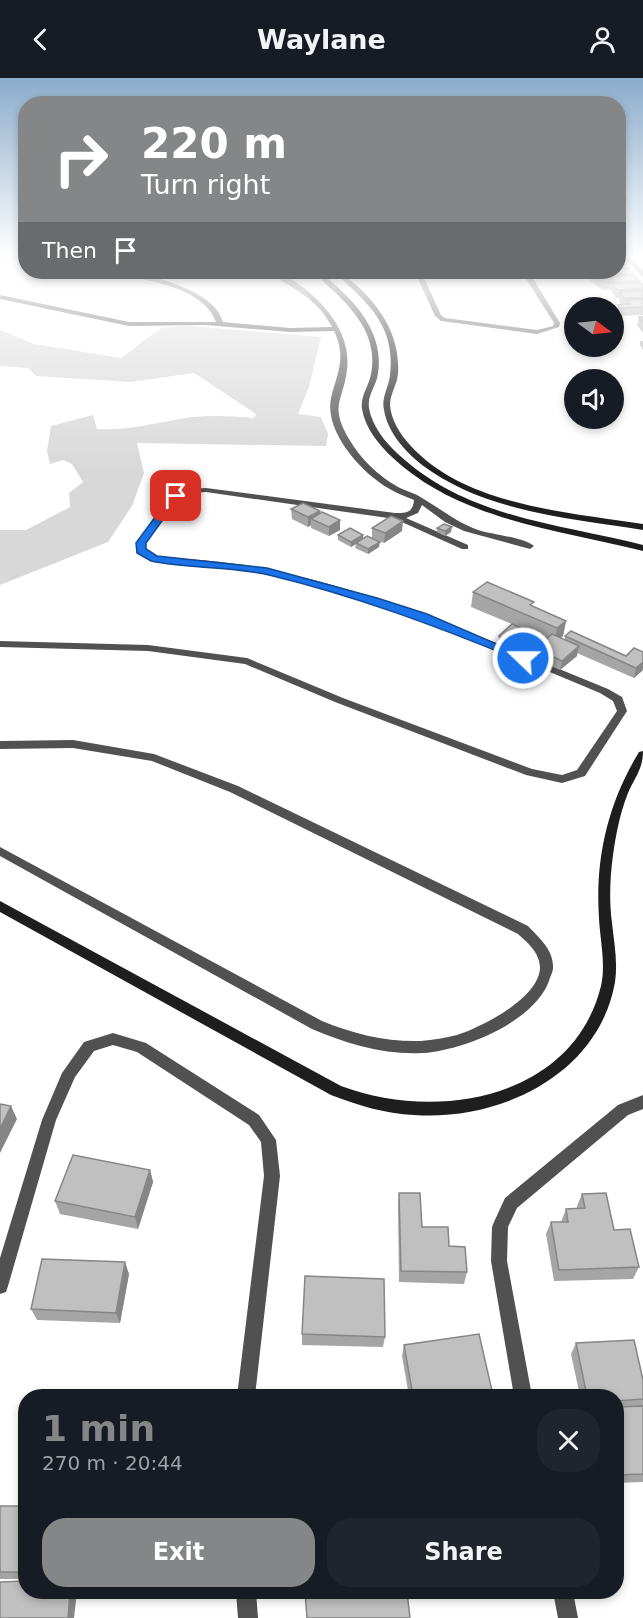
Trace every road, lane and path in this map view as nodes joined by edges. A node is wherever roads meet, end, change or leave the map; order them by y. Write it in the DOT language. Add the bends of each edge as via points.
graph roads {
  1 [pos="277,329"];
  2 [pos="336,329"];
  3 [pos="366,329"];
  4 [pos="387,329"];
  5 [pos="512,329"];
  6 [pos="553,329"];
  7 [pos="418,499"];
  8 [pos="561,515"];
  9 [pos="395,516"];
  10 [pos="532,525"];
  11 [pos="643,527"];
  12 [pos="531,546"];
  13 [pos="465,547"];
  14 [pos="643,549"];
  15 [pos="0,644"];
  16 [pos="0,745"];
  17 [pos="643,755"];
  18 [pos="0,851"];
  19 [pos="0,906"];
  20 [pos="643,1102"];
  21 [pos="0,1286"];
  22 [pos="247,1389"];
  23 [pos="522,1389"];
  24 [pos="247,1599"];
  25 [pos="564,1599"];
  26 [pos="248,1618"];
  27 [pos="568,1618"];
  1 -- 2 [label="street"];
  2 -- 7 [label="street" via="343,349 343,370 332,403 340,432 353,452 380,478"];
  3 -- 10 [label="street" via="374,353 375,374 365,403 370,423 383,443 412,471 439,488 472,505"];
  4 -- 8 [label="street" via="394,368 387,410 403,442 429,466 465,486"];
  5 -- 6 [label="street" via="537,332"];
  7 -- 9 [label="street" via="415,513"];
  7 -- 12 [label="street" via="480,534"];
  8 -- 10 [label="street" via="564,519 560,525"];
  8 -- 11 [label="street"];
  9 -- 13 [label="street"];
  9 -- 15 [label="street" via="206,490 189,491 176,496 141,543 141,551 155,558 267,572 374,600 604,691 618,699 622,711 581,773 562,779 530,772 247,661 148,648"];
  10 -- 14 [label="street"];
  16 -- 18 [label="street" via="73,744 130,753 154,758 234,789 524,930 543,949 547,970 536,992 524,1004 478,1035 428,1046 376,1045 317,1024"];
  17 -- 19 [label="street" via="621,798 608,843 604,894 610,968 599,1017 579,1047 550,1073 532,1084 467,1107 418,1109 378,1104 324,1086"];
  20 -- 23 [label="street" via="623,1110 511,1203 500,1227 499,1261"];
  21 -- 22 [label="street" via="50,1120 69,1073 89,1046 113,1039 141,1047 254,1120 268,1140 272,1176"];
  24 -- 26 [label="street"];
  25 -- 27 [label="street"];
}
